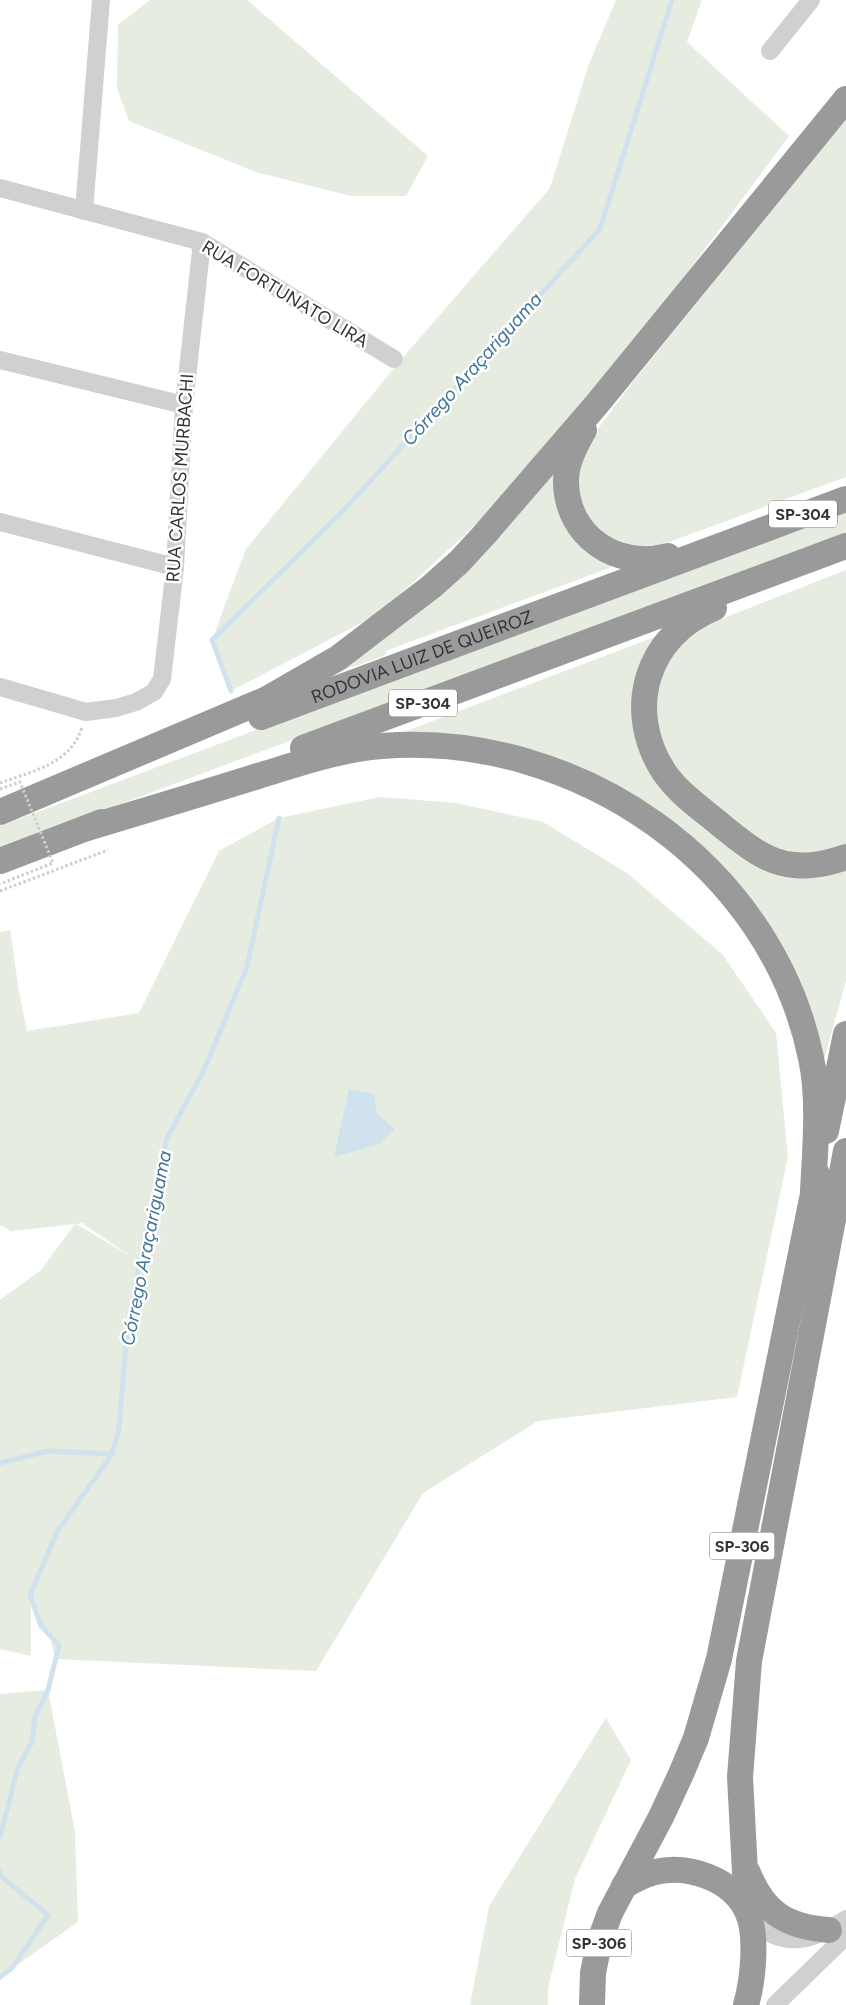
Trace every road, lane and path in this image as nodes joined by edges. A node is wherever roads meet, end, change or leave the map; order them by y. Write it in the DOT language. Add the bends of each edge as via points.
graph roads {
  1 [pos="101,0"];
  2 [pos="811,0"];
  3 [pos="770,52"];
  4 [pos="846,99"];
  5 [pos="0,188"];
  6 [pos="84,211"];
  7 [pos="202,242"];
  8 [pos="394,359"];
  9 [pos="0,360"];
  10 [pos="598,404"];
  11 [pos="184,405"];
  12 [pos="846,499"];
  13 [pos="0,522"];
  14 [pos="760,530"];
  15 [pos="846,546"];
  16 [pos="846,551"];
  17 [pos="175,566"];
  18 [pos="0,687"];
  19 [pos="86,712"];
  20 [pos="0,783"];
  21 [pos="0,789"];
  22 [pos="0,814"];
  23 [pos="87,828"];
  24 [pos="108,850"];
  25 [pos="846,857"];
  26 [pos="0,860"];
  27 [pos="0,884"];
  28 [pos="0,891"];
  29 [pos="846,1034"];
  30 [pos="846,1151"];
  31 [pos="813,1191"];
  32 [pos="846,1232"];
  33 [pos="817,1309"];
  34 [pos="745,1868"];
  35 [pos="624,1886"];
  36 [pos="745,1910"];
  37 [pos="840,1928"];
  38 [pos="592,2005"];
  39 [pos="746,2005"];
  40 [pos="775,2005"];
  1 -- 6 [label="street"];
  2 -- 3 [label="street"];
  4 -- 10 [label="highway"];
  5 -- 6 [label="street, RUA FORTUNATO LIRA"];
  6 -- 7 [label="street, RUA FORTUNATO LIRA"];
  7 -- 8 [label="street, RUA FORTUNATO LIRA"];
  7 -- 11 [label="street, RUA CARLOS MURBACHI"];
  9 -- 11 [label="street"];
  10 -- 14 [label="highway" via="574,450 566,482 575,518 591,541 628,557 658,558"];
  10 -- 22 [label="highway" via="459,562 338,658 267,699"];
  11 -- 17 [label="street, RUA CARLOS MURBACHI"];
  12 -- 14 [label="highway, RODOVIA LUIZ DE QUEIROZ / SP-304"];
  13 -- 17 [label="street"];
  14 -- 22 [label="highway, RODOVIA LUIZ DE QUEIROZ / SP-304"];
  15 -- 23 [label="highway, SP-304"];
  16 -- 25 [label="highway" via="699,614 664,645 646,687 644,708 646,732 665,773 682,793 743,843 766,858 793,865 821,865"];
  17 -- 19 [label="street, RUA CARLOS MURBACHI" via="162,679 154,692 136,702"];
  18 -- 19 [label="street"];
  19 -- 20 [label="path" via="80,734 68,753 52,764"];
  21 -- 27 [label="path, bridge" via="20,782 53,863"];
  23 -- 26 [label="highway, SP-304"];
  23 -- 31 [label="highway" via="297,764 380,746 435,746 492,752 535,763 608,793 652,821 696,857 734,897 775,960 798,1010 812,1062 815,1123"];
  24 -- 28 [label="path"];
  29 -- 31 [label="highway, SP-306"];
  30 -- 33 [label="highway, SP-306"];
  31 -- 35 [label="highway, SP-306" via="719,1659 696,1738 661,1817"];
  32 -- 33 [label="highway"];
  33 -- 34 [label="highway, SP-306" via="749,1661 740,1777"];
  34 -- 36 [label="highway, SP-306"];
  34 -- 37 [label="highway" via="759,1898 776,1914 798,1925"];
  35 -- 36 [label="highway" via="656,1872 692,1872 724,1886"];
  35 -- 38 [label="highway, SP-306" via="600,1943"];
  36 -- 37 [label="street" via="779,1937 802,1939"];
  36 -- 39 [label="highway, SP-306" via="752,1969"];
  37 -- 40 [label="street"];
}
